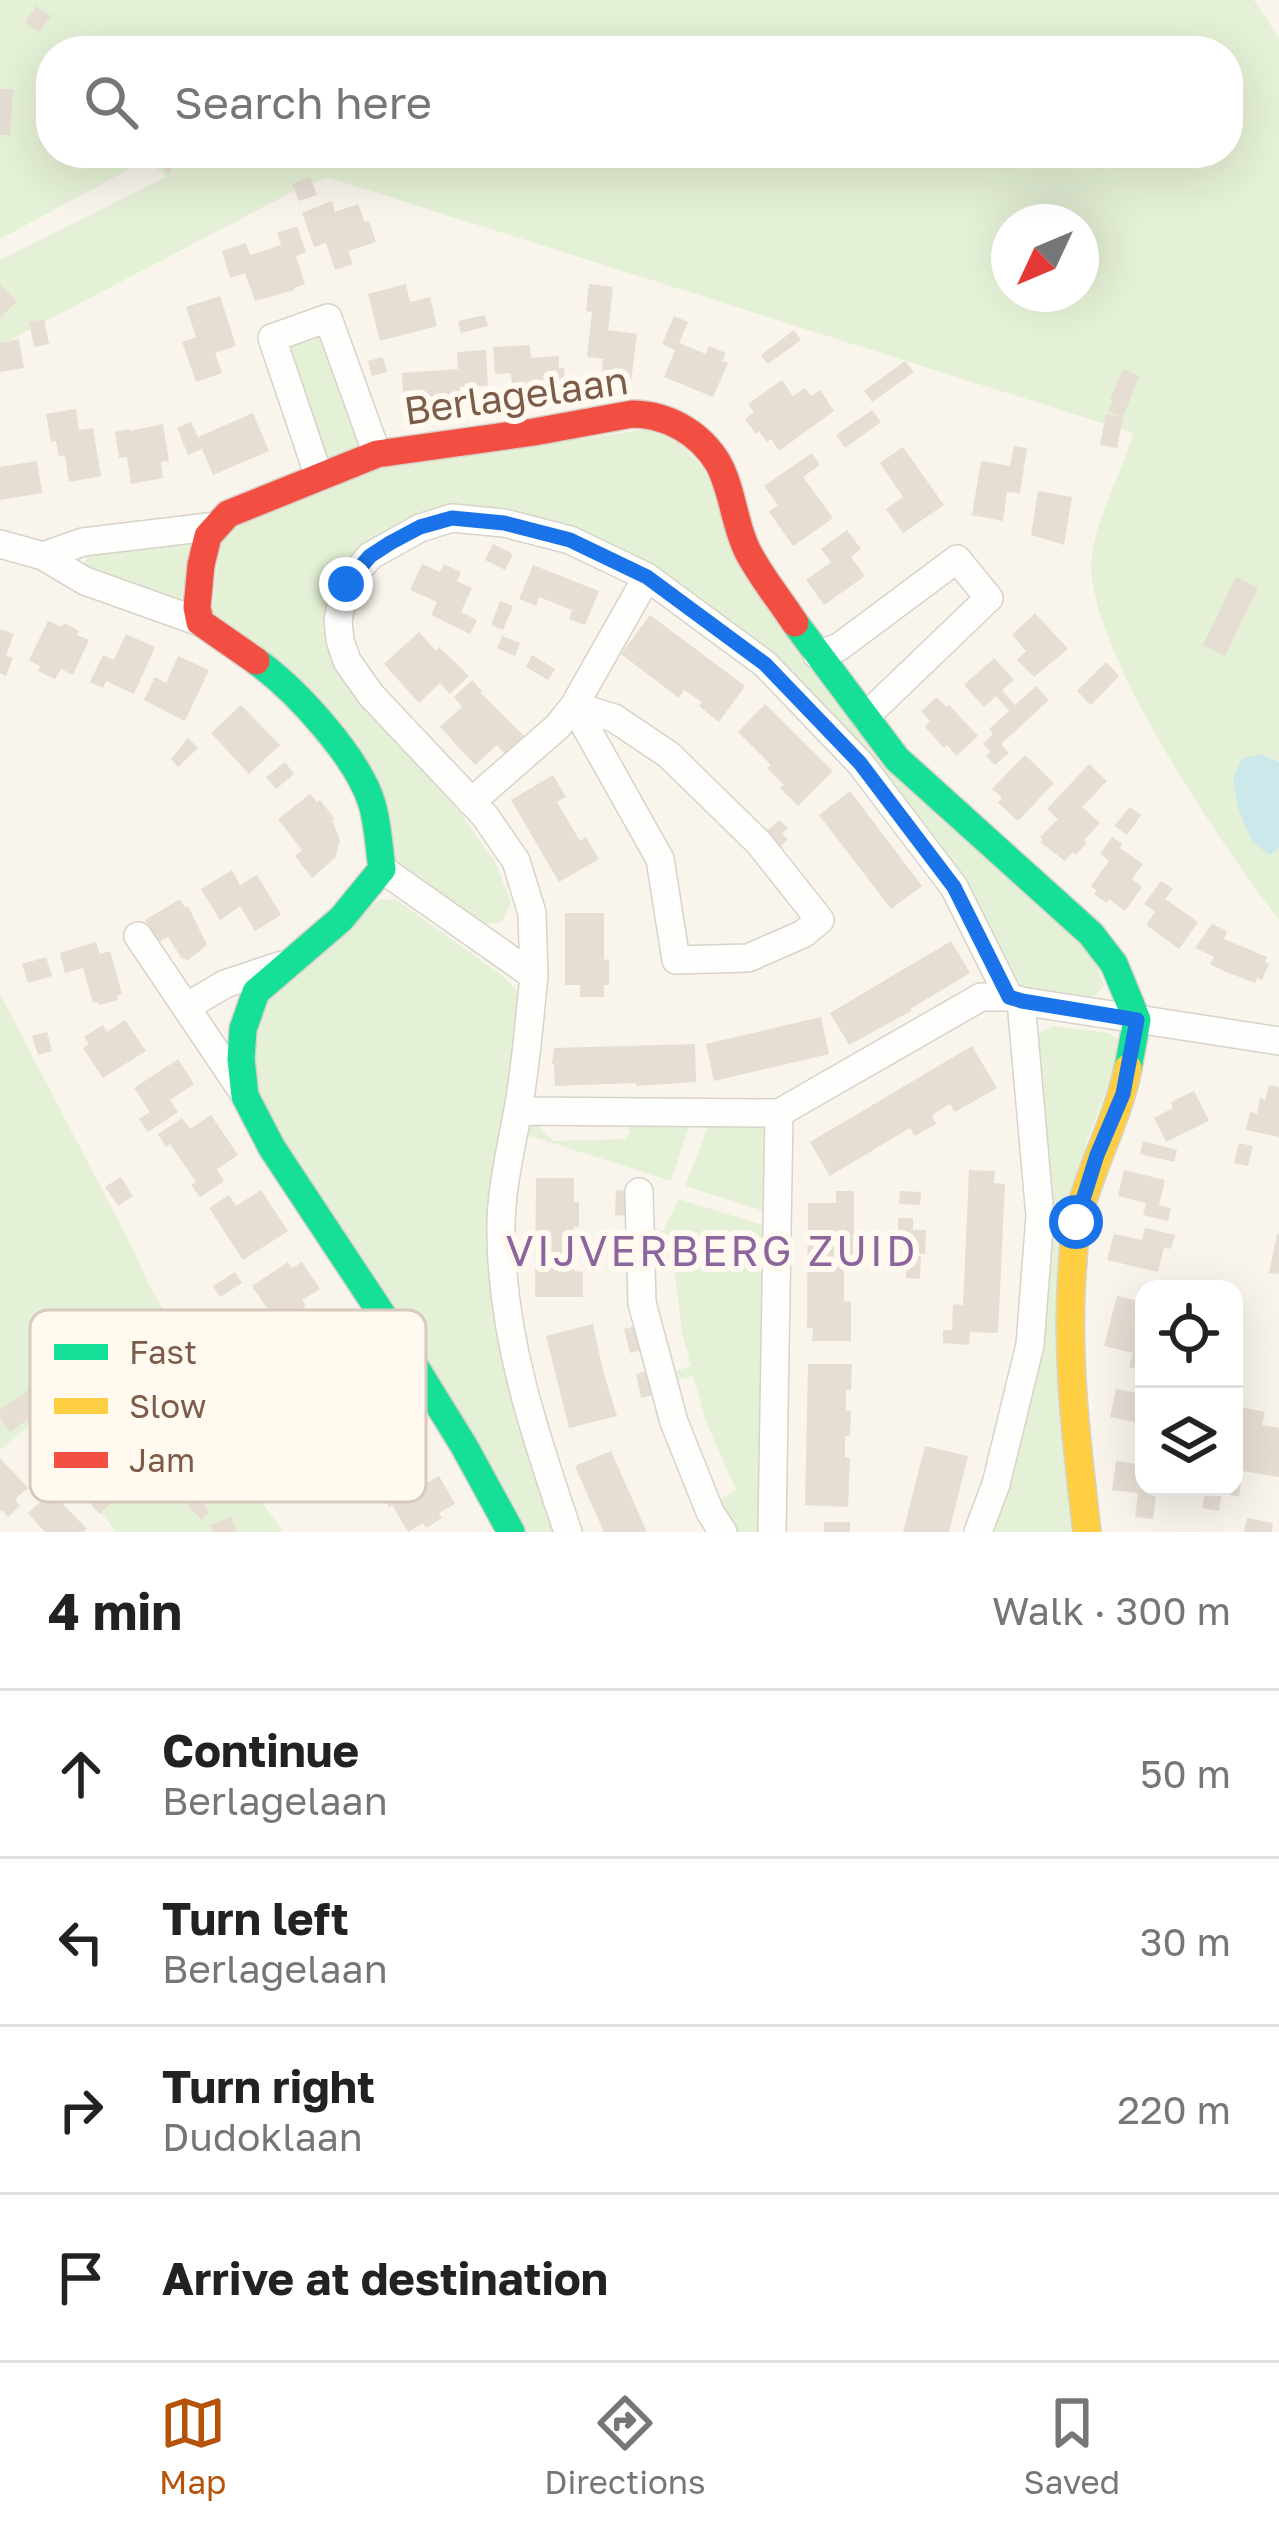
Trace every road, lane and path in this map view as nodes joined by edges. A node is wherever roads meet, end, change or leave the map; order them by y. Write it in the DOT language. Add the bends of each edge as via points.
graph roads {
  1 [pos="377,454"];
  2 [pos="319,477"];
  3 [pos="218,526"];
  4 [pos="0,544"];
  5 [pos="43,556"];
  6 [pos="647,577"];
  7 [pos="200,622"];
  8 [pos="817,655"];
  9 [pos="574,706"];
  10 [pos="865,717"];
  11 [pos="471,802"];
  12 [pos="382,869"];
  13 [pos="139,936"];
  14 [pos="286,964"];
  15 [pos="534,976"];
  16 [pos="1015,999"];
  17 [pos="186,1007"];
  18 [pos="1137,1020"];
  19 [pos="1279,1041"];
  20 [pos="245,1096"];
  21 [pos="518,1111"];
  22 [pos="779,1113"];
  23 [pos="638,1192"];
  24 [pos="380,1310"];
  25 [pos="426,1383"];
  26 [pos="511,1532"];
  27 [pos="568,1532"];
  28 [pos="723,1532"];
  29 [pos="772,1532"];
  30 [pos="978,1532"];
  31 [pos="1087,1532"];
  1 -- 2 [label="street, Berlagelaan"];
  1 -- 2 [label="street, Berlagelaan" via="328,318 272,338"];
  1 -- 8 [label="street, Berlagelaan" via="632,414 670,421 718,464 748,552"];
  2 -- 3 [label="street, Berlagelaan" via="228,514"];
  3 -- 5 [label="street, Berlagelaan" via="82,542"];
  3 -- 7 [label="street" via="202,565"];
  4 -- 5 [label="street"];
  5 -- 7 [label="street" via="85,581"];
  6 -- 9 [label="street"];
  6 -- 11 [label="street" via="570,540 452,518 390,543 346,584 338,620 347,661"];
  6 -- 16 [label="street" via="765,664 860,763 954,887"];
  7 -- 12 [label="street" via="282,680 351,761 372,803"];
  8 -- 10 [label="street, Berlagelaan"];
  8 -- 10 [label="street" via="957,560 988,598"];
  9 -- 9 [label="street" via="660,859 676,960 748,958 820,920 759,843 669,755 614,718"];
  9 -- 11 [label="street"];
  10 -- 18 [label="street, Berlagelaan" via="897,759 1091,934 1114,964"];
  11 -- 15 [label="street" via="516,861 532,913"];
  12 -- 14 [label="street" via="341,919"];
  12 -- 15 [label="street"];
  13 -- 17 [label="street"];
  14 -- 17 [label="street"];
  14 -- 20 [label="street" via="256,992 243,1029"];
  15 -- 21 [label="street"];
  16 -- 18 [label="street"];
  16 -- 22 [label="street" via="981,997"];
  16 -- 30 [label="street" via="1040,1216 1030,1345"];
  17 -- 20 [label="street"];
  18 -- 19 [label="street"];
  18 -- 31 [label="street" via="1123,1094 1076,1222 1070,1308"];
  20 -- 24 [label="street"];
  21 -- 22 [label="street"];
  21 -- 27 [label="street" via="500,1233 507,1320"];
  22 -- 29 [label="street"];
  23 -- 28 [label="street" via="642,1303 674,1422"];
  25 -- 26 [label="street"];
}
